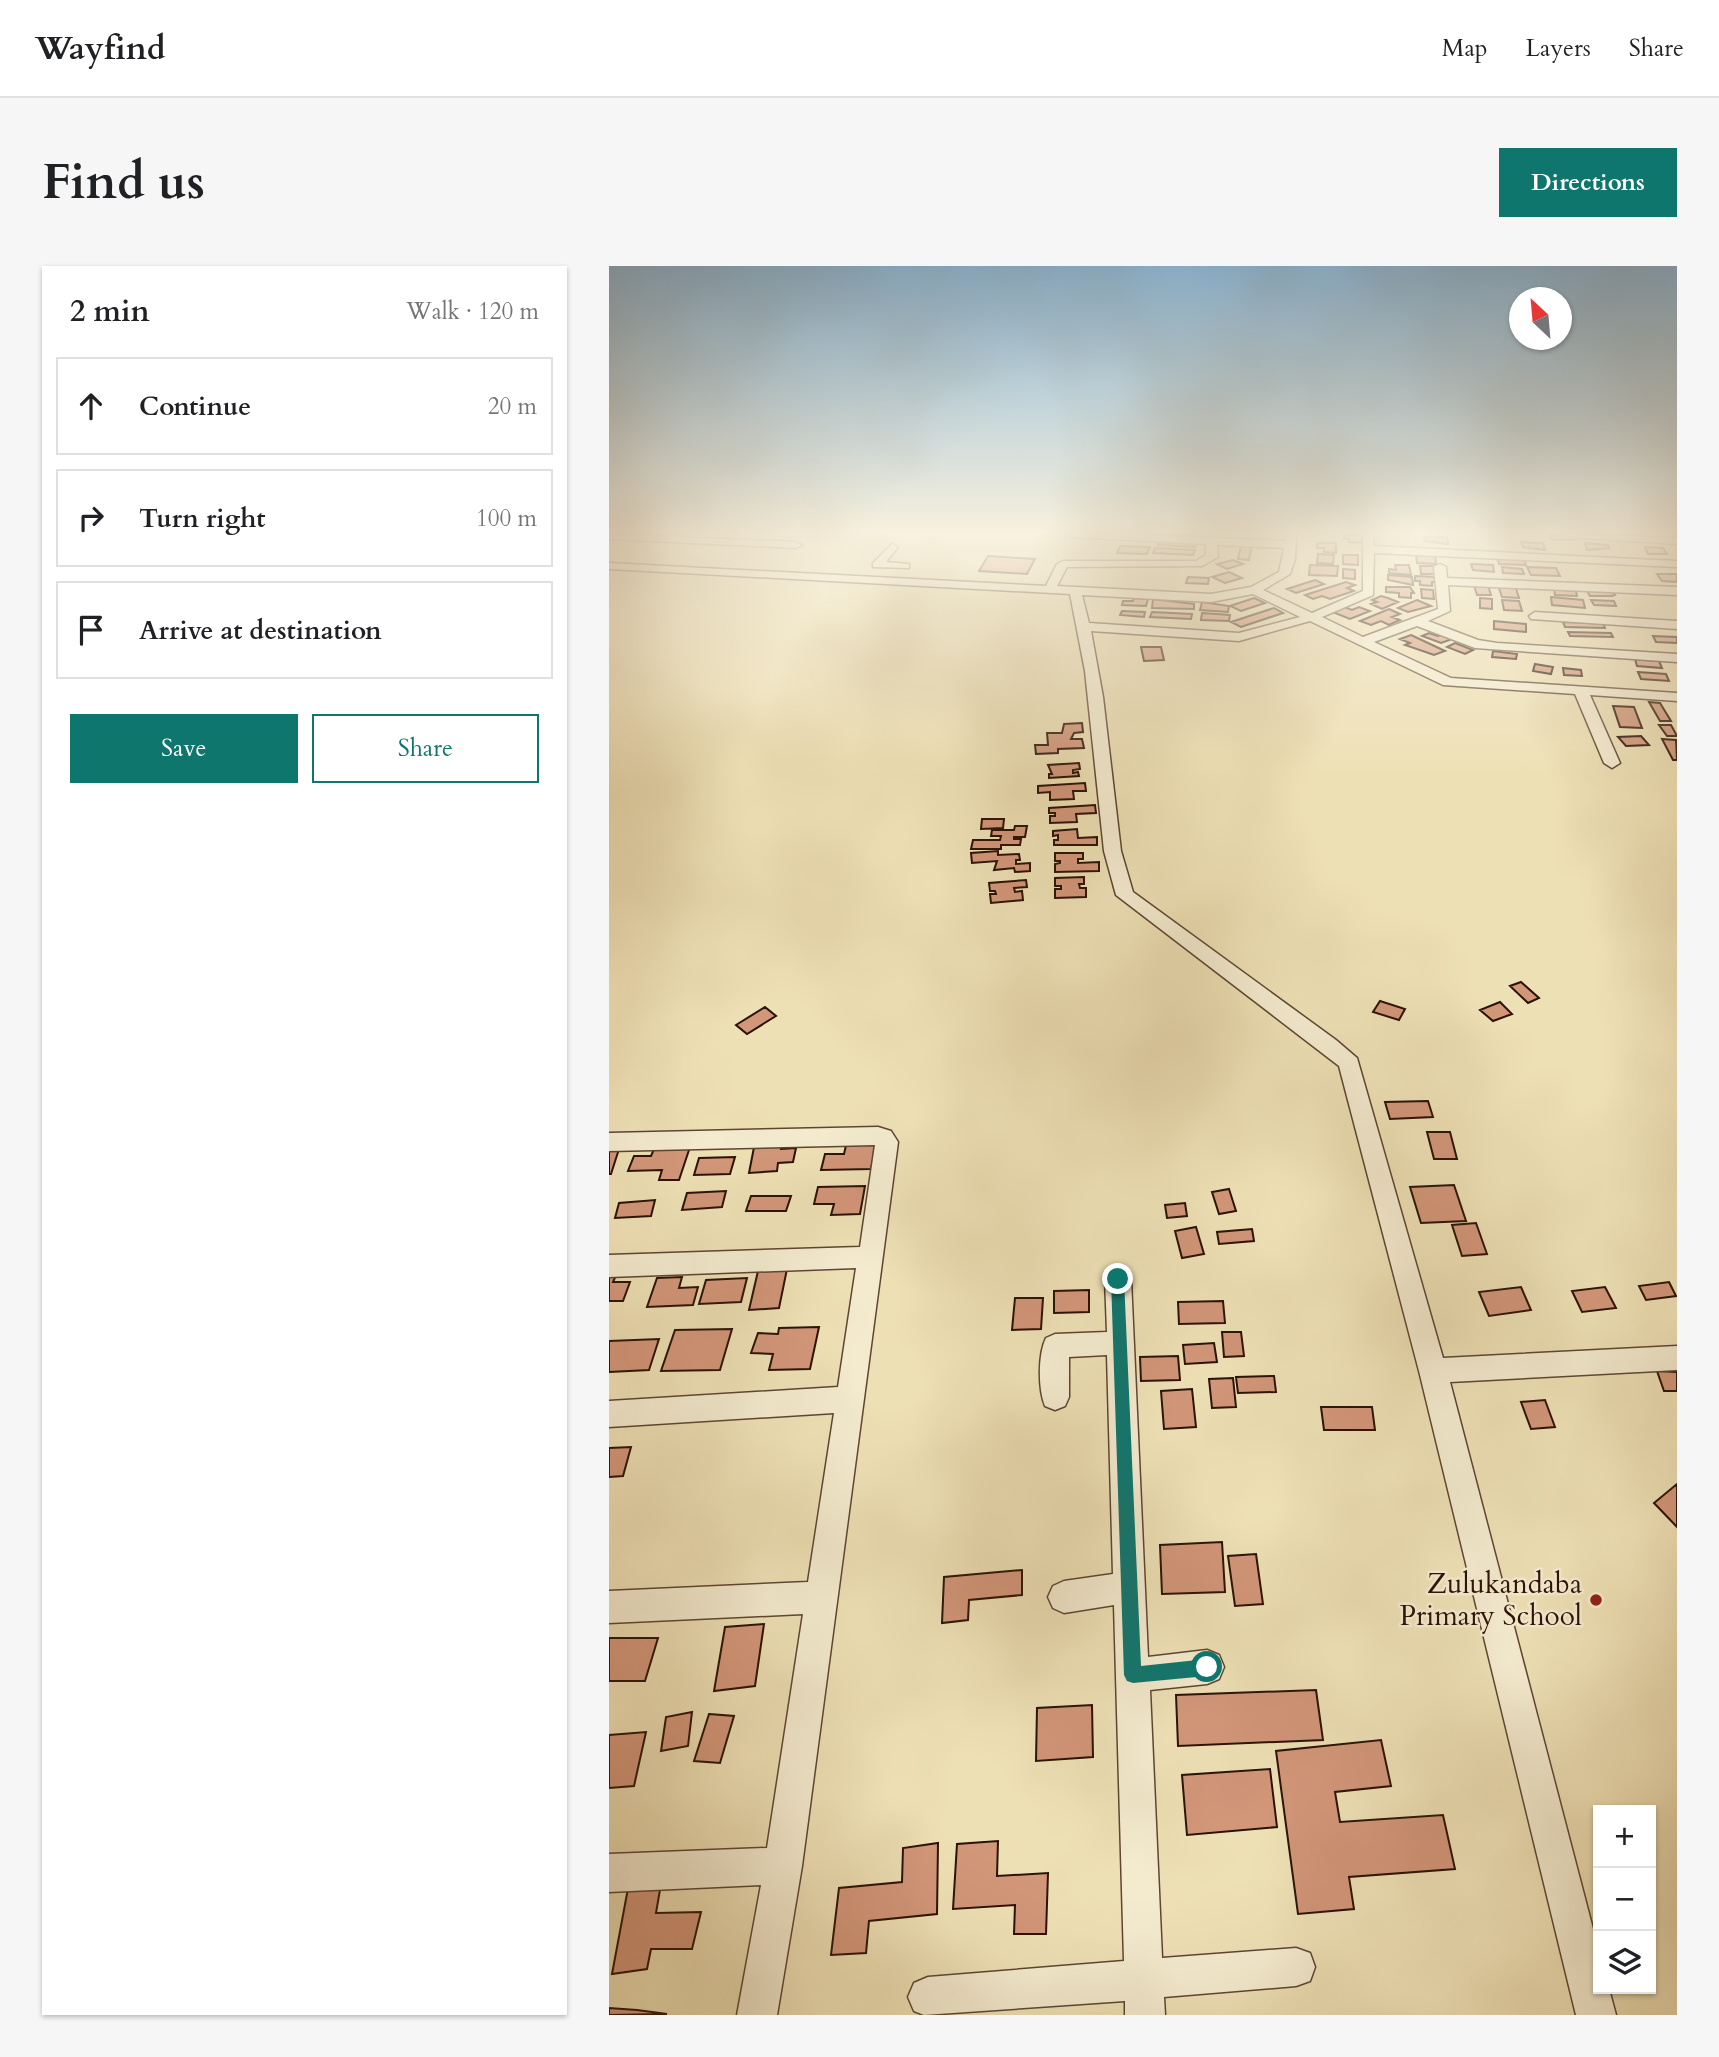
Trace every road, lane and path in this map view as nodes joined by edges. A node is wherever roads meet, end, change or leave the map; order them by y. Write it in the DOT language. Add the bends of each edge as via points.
graph roads {
  1 [pos="1078,616"];
  2 [pos="1305,616"];
  3 [pos="1311,616"];
  4 [pos="1434,616"];
  5 [pos="1534,616"];
  6 [pos="1308,617"];
  7 [pos="1419,622"];
  8 [pos="1677,625"];
  9 [pos="1085,627"];
  10 [pos="1361,642"];
  11 [pos="1677,658"];
  12 [pos="1581,692"];
  13 [pos="1675,701"];
  14 [pos="1612,763"];
  15 [pos="609,1142"];
  16 [pos="869,1257"];
  17 [pos="609,1266"];
  18 [pos="1118,1279"];
  19 [pos="1120,1342"];
  20 [pos="1677,1358"];
  21 [pos="1433,1371"];
  22 [pos="1055,1397"];
  23 [pos="852,1399"];
  24 [pos="609,1414"];
  25 [pos="1130,1587"];
  26 [pos="821,1597"];
  27 [pos="1064,1597"];
  28 [pos="609,1607"];
  29 [pos="1207,1667"];
  30 [pos="1133,1675"];
  31 [pos="783,1866"];
  32 [pos="609,1873"];
  33 [pos="1296,1967"];
  34 [pos="928,1997"];
  35 [pos="1145,1997"];
  36 [pos="757,2015"];
  37 [pos="1596,2015"];
  1 -- 9 [label="street"];
  2 -- 6 [label="street"];
  3 -- 6 [label="street"];
  4 -- 7 [label="street"];
  5 -- 7 [label="street" via="1475,644"];
  5 -- 8 [label="street"];
  5 -- 11 [label="street"];
  6 -- 9 [label="street" via="1239,637"];
  6 -- 10 [label="street"];
  7 -- 10 [label="street"];
  9 -- 21 [label="street" via="1119,884 1134,903 1349,1063"];
  10 -- 12 [label="street" via="1448,682"];
  12 -- 13 [label="street"];
  12 -- 14 [label="street"];
  15 -- 16 [label="street" via="883,1137 887,1142"];
  16 -- 17 [label="street"];
  16 -- 23 [label="street"];
  18 -- 19 [label="street"];
  19 -- 22 [label="street" via="1055,1346"];
  19 -- 25 [label="street"];
  20 -- 21 [label="street"];
  21 -- 37 [label="street"];
  23 -- 24 [label="street"];
  23 -- 26 [label="street"];
  25 -- 27 [label="street"];
  25 -- 30 [label="street"];
  26 -- 28 [label="street"];
  26 -- 31 [label="street"];
  29 -- 30 [label="street"];
  30 -- 35 [label="street"];
  31 -- 32 [label="street"];
  31 -- 36 [label="street"];
  33 -- 35 [label="street"];
  34 -- 35 [label="street"];
}
